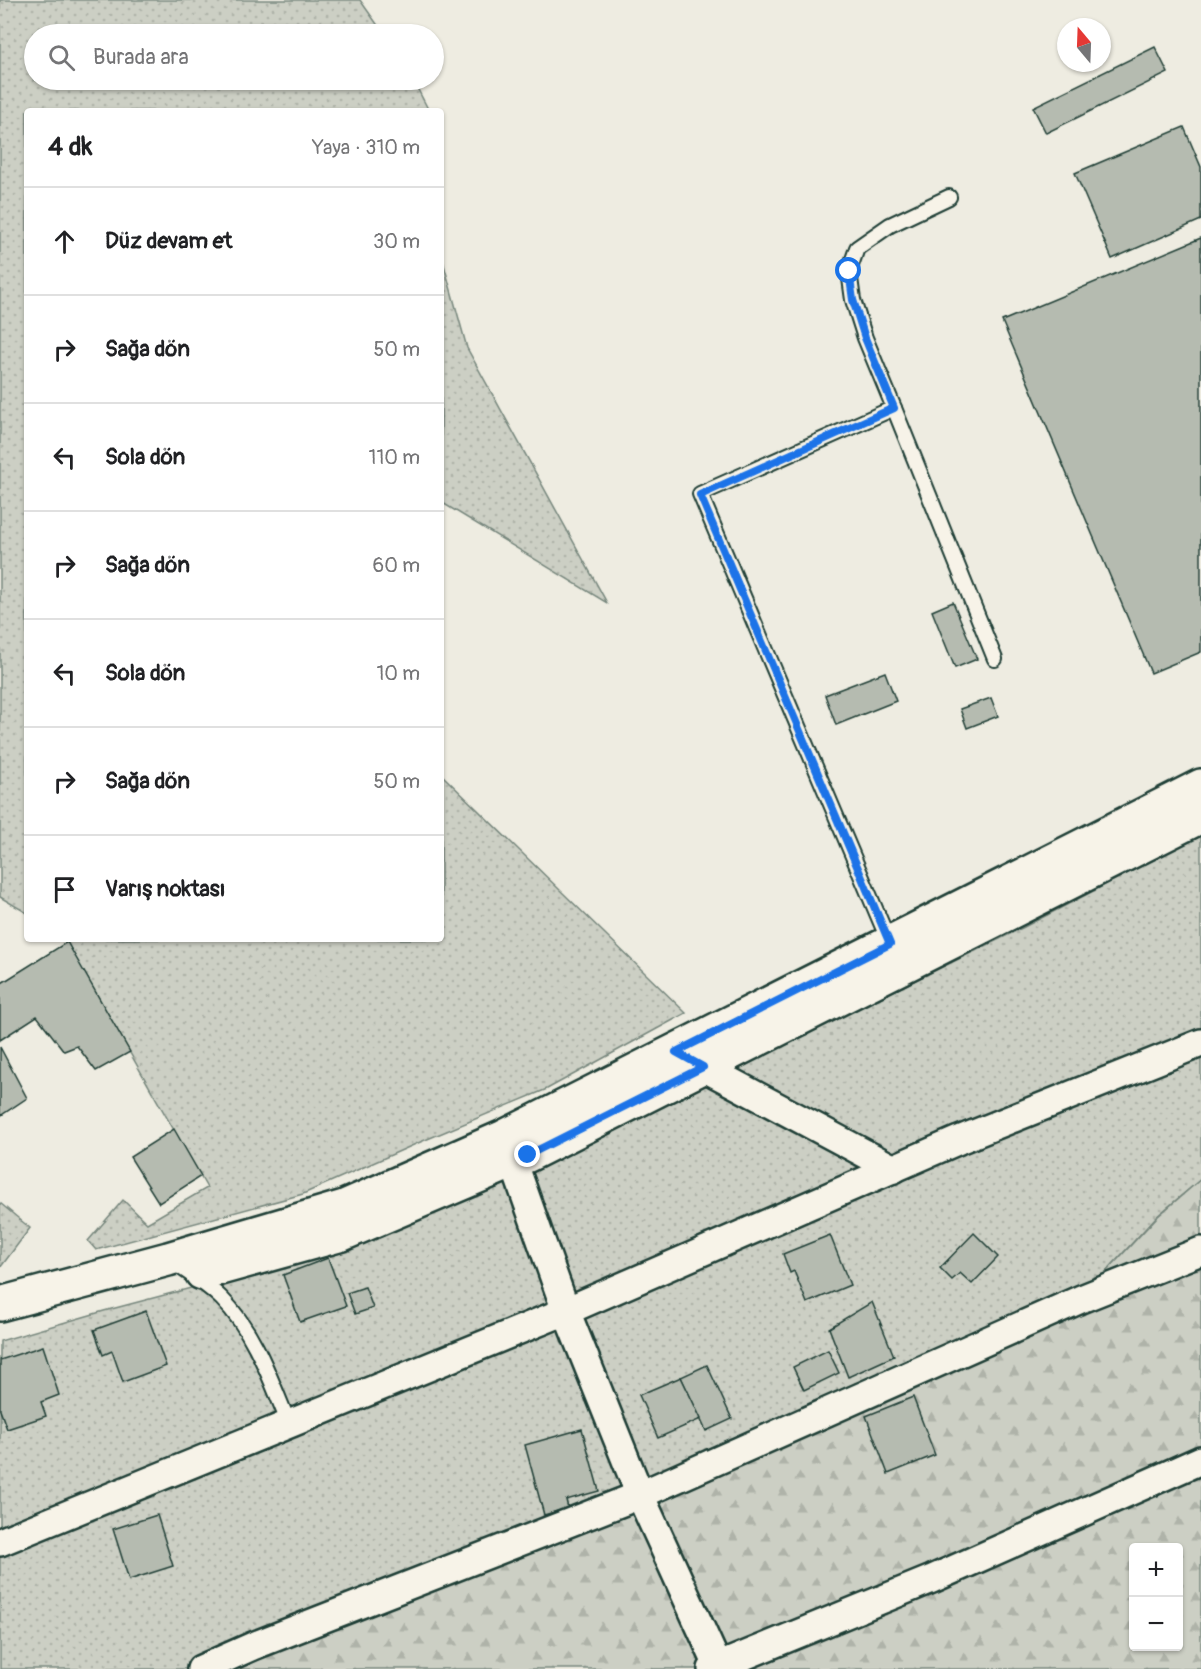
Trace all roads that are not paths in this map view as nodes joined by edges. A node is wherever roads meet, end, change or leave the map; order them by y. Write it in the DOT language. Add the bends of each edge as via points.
graph roads {
  1 [pos="949,197"];
  2 [pos="894,408"];
  3 [pos="995,659"];
  4 [pos="1201,786"];
  5 [pos="1201,816"];
  6 [pos="890,944"];
  7 [pos="1201,1043"];
  8 [pos="690,1059"];
  9 [pos="509,1149"];
  10 [pos="894,1168"];
  11 [pos="1201,1251"];
  12 [pos="180,1267"];
  13 [pos="0,1304"];
  14 [pos="566,1311"];
  15 [pos="0,1327"];
  16 [pos="289,1424"];
  17 [pos="1201,1460"];
  18 [pos="640,1495"];
  19 [pos="0,1542"];
  20 [pos="715,1668"];
  21 [pos="201,1669"];
  1 -- 2 [label="lane" via="890,225 857,248 849,271 865,338"];
  2 -- 3 [label="lane"];
  2 -- 6 [label="lane" via="700,495"];
  4 -- 6 [label="main road"];
  5 -- 8 [label="main road"];
  6 -- 8 [label="main road"];
  7 -- 10 [label="street"];
  8 -- 9 [label="main road"];
  8 -- 10 [label="street"];
  9 -- 12 [label="main road"];
  9 -- 14 [label="street"];
  10 -- 14 [label="street"];
  11 -- 18 [label="street" via="1081,1299"];
  12 -- 13 [label="main road"];
  12 -- 15 [label="main road"];
  12 -- 16 [label="lane" via="221,1298 242,1323"];
  14 -- 16 [label="street"];
  14 -- 18 [label="street"];
  16 -- 19 [label="street"];
  17 -- 20 [label="street" via="932,1579"];
  18 -- 20 [label="street"];
  18 -- 21 [label="street"];
}
